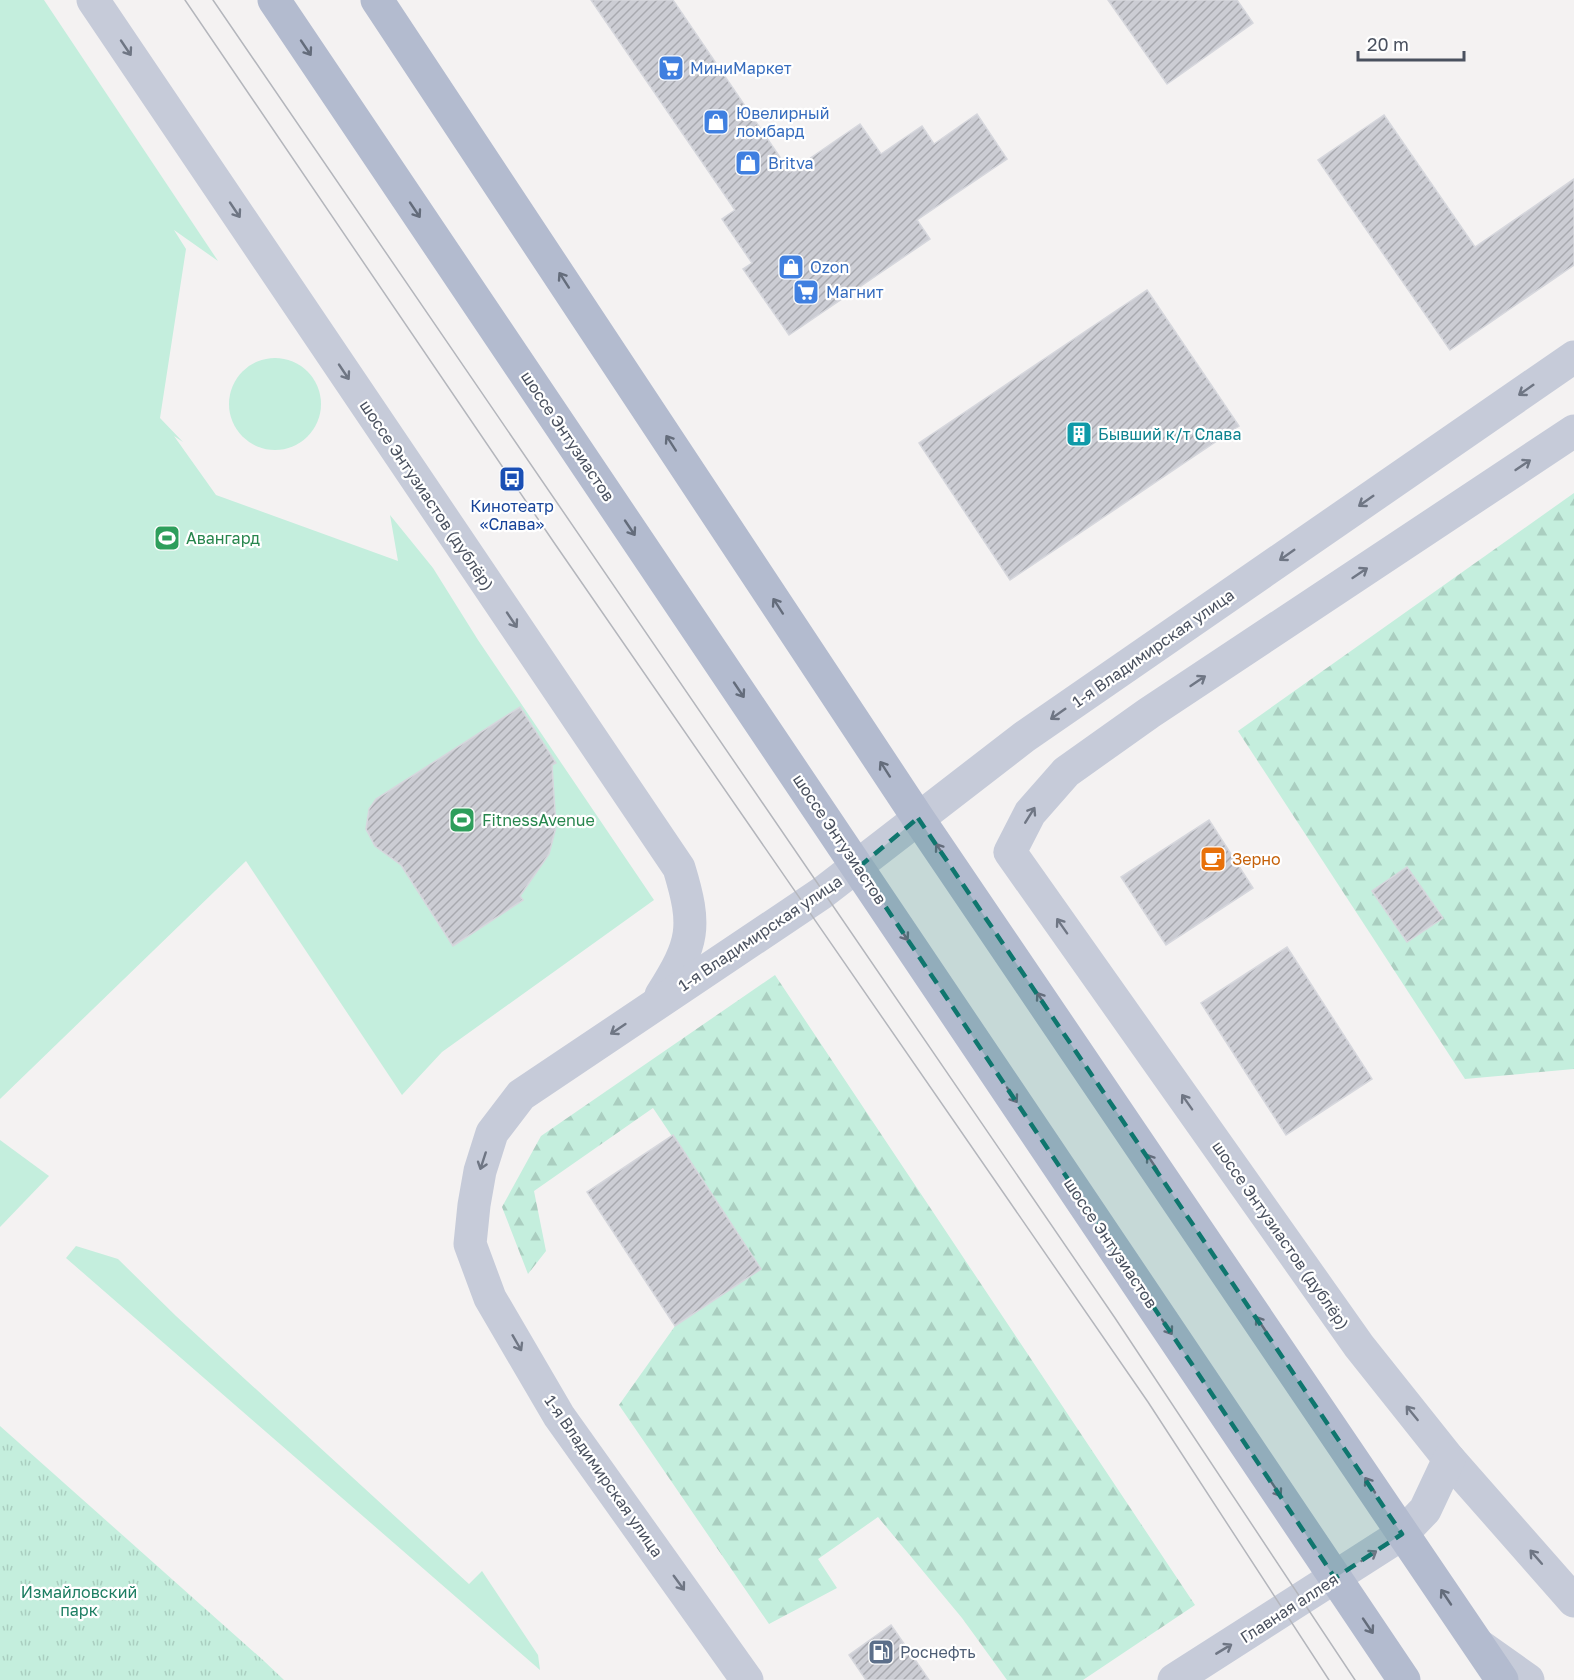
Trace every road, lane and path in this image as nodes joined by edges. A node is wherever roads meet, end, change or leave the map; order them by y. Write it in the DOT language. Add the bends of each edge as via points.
graph roads {
  1 [pos="93,0"];
  2 [pos="274,0"];
  3 [pos="377,0"];
  4 [pos="1574,357"];
  5 [pos="1574,431"];
  6 [pos="918,818"];
  7 [pos="859,867"];
  8 [pos="655,1003"];
  9 [pos="1449,1459"];
  10 [pos="1402,1534"];
  11 [pos="1335,1578"];
  12 [pos="1574,1601"];
  13 [pos="1479,1645"];
  14 [pos="746,1678"];
  15 [pos="1174,1680"];
  16 [pos="1404,1680"];
  17 [pos="1502,1680"];
  18 [pos="1528,1680"];
  1 -- 8 [label="main road, шоссе Энтузиастов (дублёр), one-way" via="679,868 692,925 683,960"];
  2 -- 7 [label="main road, шоссе Энтузиастов, one-way"];
  6 -- 3 [label="main road, one-way"];
  4 -- 6 [label="main road, 1-я Владимирская улица, one-way" via="1024,737"];
  9 -- 5 [label="main road, шоссе Энтузиастов (дублёр), one-way" via="1359,1346 1010,852 1030,813 1066,772"];
  6 -- 7 [label="main road, 1-я Владимирская улица"];
  10 -- 6 [label="main road, one-way"];
  7 -- 8 [label="main road, 1-я Владимирская улица"];
  7 -- 11 [label="main road, шоссе Энтузиастов, one-way"];
  8 -- 14 [label="main road, 1-я Владимирская улица, one-way" via="521,1095 492,1133 480,1171 470,1244 490,1298 559,1416"];
  9 -- 10 [label="main road, Главная аллея" via="1425,1510"];
  12 -- 9 [label="main road, шоссе Энтузиастов (дублёр), one-way"];
  11 -- 10 [label="main road, Главная аллея, one-way"];
  13 -- 10 [label="main road, one-way"];
  15 -- 11 [label="main road, Главная аллея, one-way"];
  11 -- 16 [label="main road, шоссе Энтузиастов, one-way"];
  13 -- 17 [label="main road"];
  13 -- 18 [label="main road"];
}
